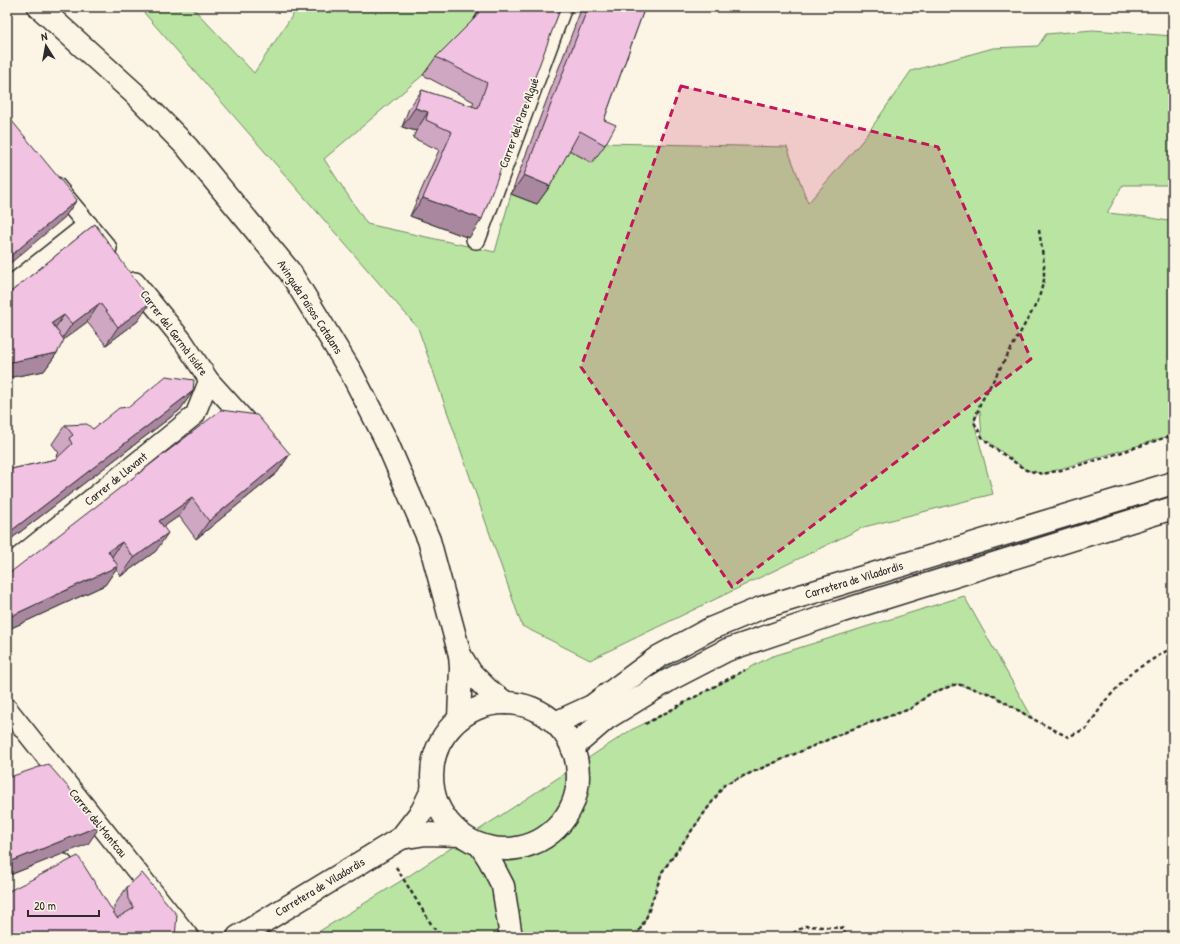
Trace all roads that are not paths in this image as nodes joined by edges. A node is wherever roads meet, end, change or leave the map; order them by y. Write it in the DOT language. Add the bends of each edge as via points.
graph roads {
  1 [pos="39,7"];
  2 [pos="562,7"];
  3 [pos="48,176"];
  4 [pos="88,225"];
  5 [pos="476,239"];
  6 [pos="7,289"];
  7 [pos="209,380"];
  8 [pos="267,444"];
  9 [pos="1173,482"];
  10 [pos="1173,508"];
  11 [pos="7,567"];
  12 [pos="460,655"];
  13 [pos="506,703"];
  14 [pos="7,708"];
  15 [pos="459,719"];
  16 [pos="555,723"];
  17 [pos="572,748"];
  18 [pos="432,790"];
  19 [pos="461,835"];
  20 [pos="392,843"];
  21 [pos="480,845"];
  22 [pos="524,846"];
  23 [pos="503,886"];
  24 [pos="7,887"];
  25 [pos="88,893"];
  26 [pos="189,937"];
  27 [pos="238,937"];
  28 [pos="511,937"];
  1 -- 12 [label="street, Avinguda Països Catalans" via="134,93 187,147 290,272 351,372 385,438 429,540"];
  2 -- 5 [label="street, Carrer del Pare Algué"];
  3 -- 4 [label="street, Carrer del Germà Isidre"];
  4 -- 6 [label="street"];
  4 -- 7 [label="street, Carrer del Germà Isidre" via="183,341"];
  7 -- 8 [label="street, Carrer del Germà Isidre"];
  7 -- 11 [label="street, Carrer de Llevant" via="195,415"];
  9 -- 16 [label="street, Carretera de Viladordis" via="761,608 710,629 658,657 592,706"];
  10 -- 17 [label="street" via="842,611 727,650 669,680 607,718"];
  12 -- 13 [label="street, Avinguda Països Catalans" via="471,674"];
  12 -- 15 [label="street, Avinguda Països Catalans" via="462,668"];
  13 -- 15 [label="street" via="476,709"];
  13 -- 16 [label="street" via="532,708"];
  14 -- 26 [label="street, Carrer del Montcau"];
  15 -- 18 [label="street" via="445,733 436,751 432,770"];
  16 -- 17 [label="street" via="565,734"];
  17 -- 22 [label="street" via="577,766 577,785 568,812 549,834"];
  18 -- 19 [label="street" via="442,815"];
  18 -- 20 [label="street, Carretera de Viladordis" via="422,811"];
  19 -- 20 [label="street, Carretera de Viladordis" via="426,834"];
  19 -- 21 [label="street"];
  20 -- 27 [label="street, Carretera de Viladordis"];
  21 -- 22 [label="street" via="506,849"];
  21 -- 23 [label="street"];
  22 -- 23 [label="street" via="512,861"];
  23 -- 28 [label="street"];
  24 -- 25 [label="street" via="63,864"];
}
